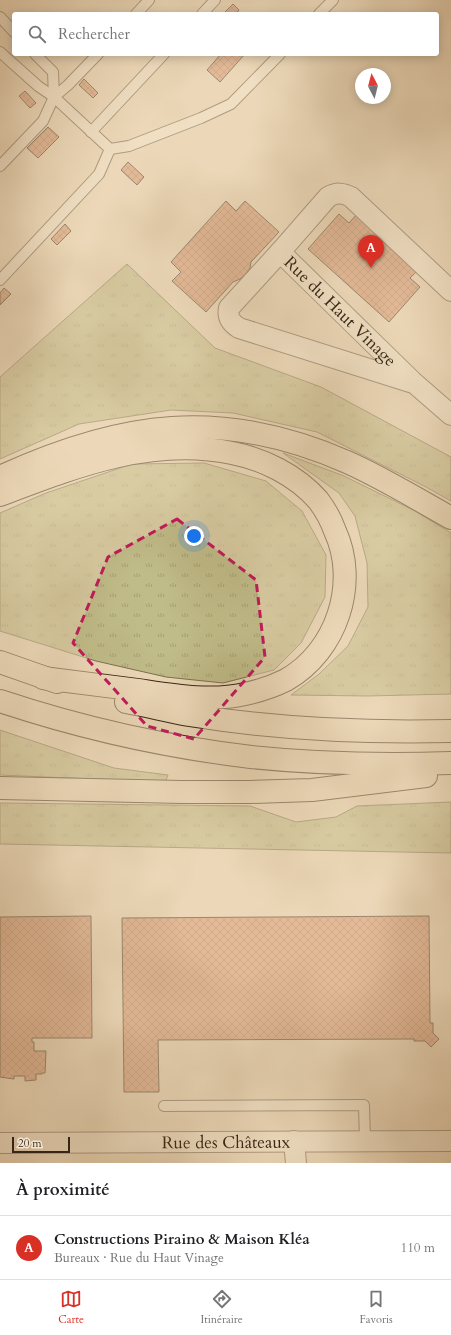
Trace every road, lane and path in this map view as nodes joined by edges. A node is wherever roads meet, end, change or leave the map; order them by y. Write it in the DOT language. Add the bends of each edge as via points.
graph roads {
  1 [pos="149,0"];
  2 [pos="215,0"];
  3 [pos="333,0"];
  4 [pos="138,12"];
  5 [pos="204,12"];
  6 [pos="321,12"];
  7 [pos="0,18"];
  8 [pos="12,30"];
  9 [pos="0,52"];
  10 [pos="37,56"];
  11 [pos="96,56"];
  12 [pos="162,56"];
  13 [pos="278,56"];
  14 [pos="54,97"];
  15 [pos="92,132"];
  16 [pos="110,149"];
  17 [pos="0,166"];
  18 [pos="280,252"];
  19 [pos="0,280"];
  20 [pos="451,291"];
  21 [pos="412,382"];
  22 [pos="451,415"];
  23 [pos="0,477"];
  24 [pos="0,495"];
  25 [pos="451,518"];
  26 [pos="0,662"];
  27 [pos="43,678"];
  28 [pos="0,701"];
  29 [pos="451,731"];
  30 [pos="451,763"];
  31 [pos="451,772"];
  32 [pos="0,788"];
  33 [pos="164,1106"];
  34 [pos="294,1141"];
  35 [pos="365,1141"];
  36 [pos="451,1141"];
  37 [pos="0,1143"];
  38 [pos="296,1163"];
  1 -- 4 [label="lane"];
  2 -- 5 [label="lane"];
  3 -- 6 [label="lane"];
  7 -- 8 [label="lane"];
  9 -- 14 [label="lane"];
  10 -- 14 [label="lane" via="53,72"];
  11 -- 14 [label="lane"];
  12 -- 15 [label="lane"];
  13 -- 16 [label="lane" via="231,104 128,146"];
  14 -- 15 [label="lane"];
  14 -- 17 [label="lane" via="42,121"];
  15 -- 16 [label="lane"];
  16 -- 19 [label="lane" via="99,174"];
  18 -- 20 [label="street, Rue du Haut Vinage" via="328,197 333,194 345,194"];
  18 -- 21 [label="street, Rue du Haut Vinage"];
  18 -- 21 [label="street" via="229,308 229,320 233,324"];
  21 -- 22 [label="street, Rue du Haut Vinage"];
  23 -- 25 [label="highway" via="76,446 115,435 155,429 212,427 262,434 326,454 365,471"];
  24 -- 27 [label="highway" via="79,466 137,452 187,448 232,453 272,466 298,482 326,511 342,549 345,565 344,594 339,616 317,652 286,680 244,694 202,697"];
  26 -- 27 [label="highway"];
  27 -- 29 [label="highway" via="114,699 220,719 326,729"];
  28 -- 30 [label="highway" via="91,727 223,753 347,763"];
  31 -- 32 [label="highway" via="312,790 182,792"];
  33 -- 35 [label="lane" via="364,1105"];
  34 -- 35 [label="street, Rue des Châteaux"];
  34 -- 37 [label="street, Rue des Châteaux"];
  34 -- 38 [label="street"];
  35 -- 36 [label="street, Rue des Châteaux"];
}
